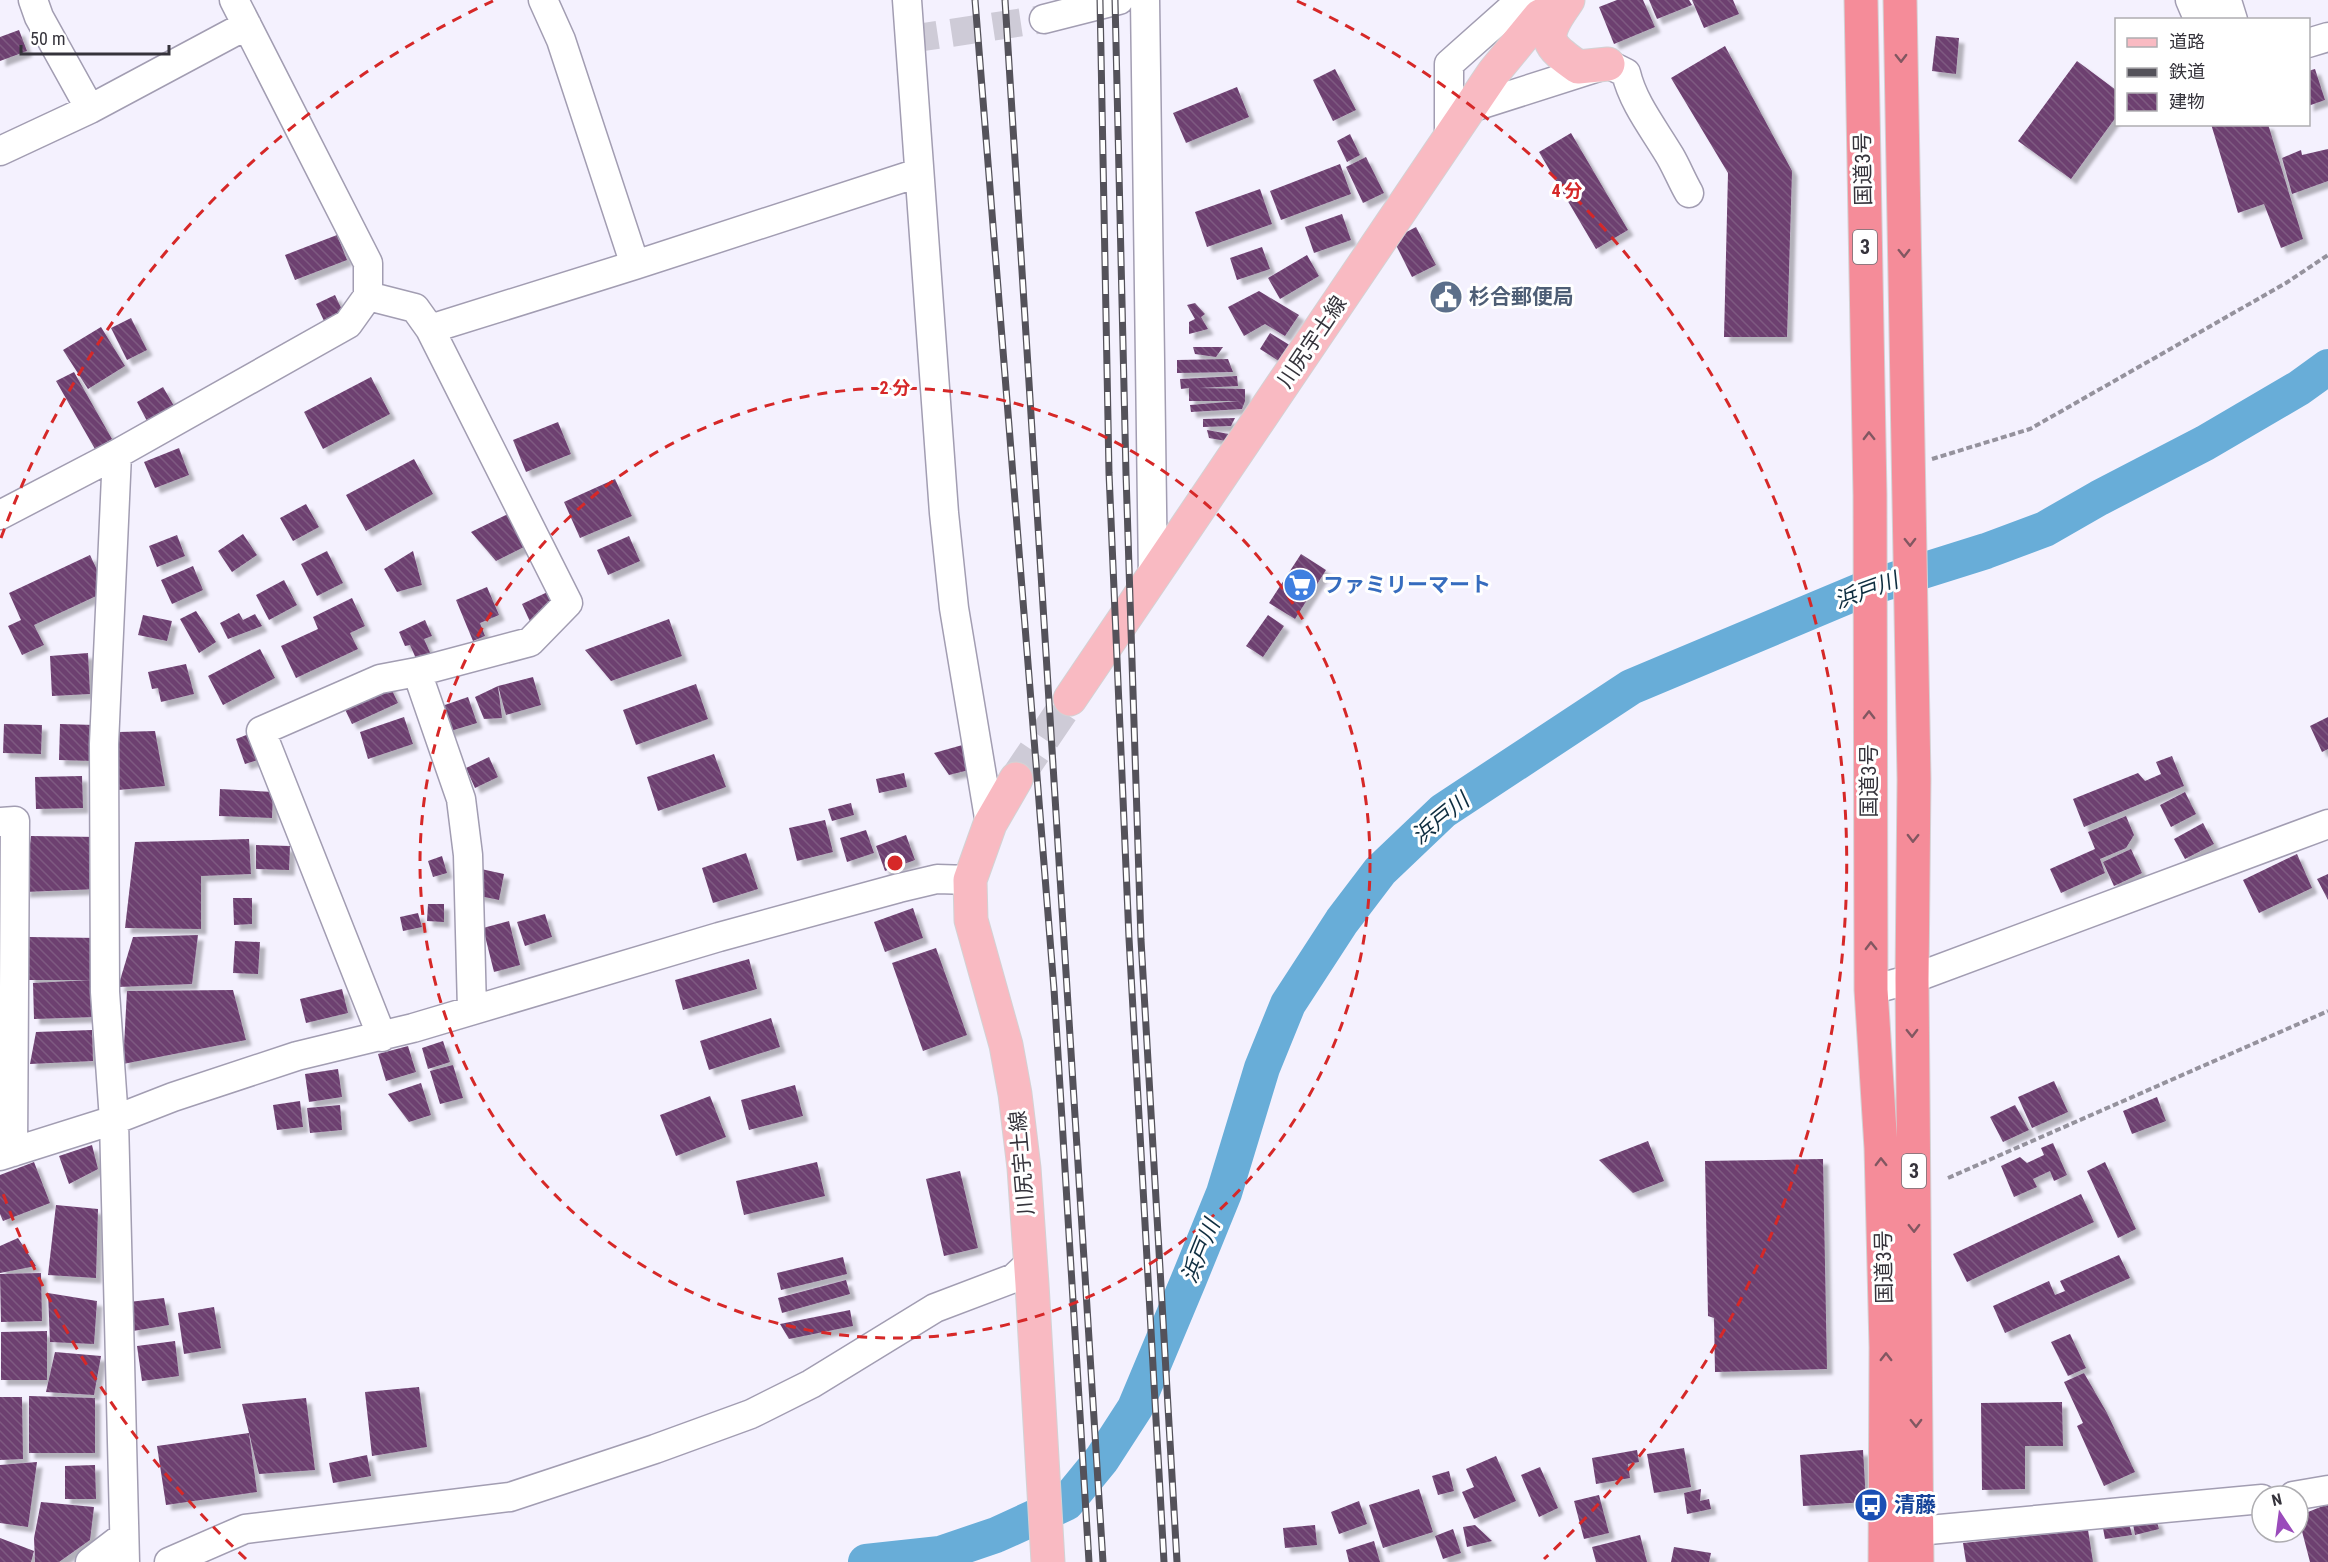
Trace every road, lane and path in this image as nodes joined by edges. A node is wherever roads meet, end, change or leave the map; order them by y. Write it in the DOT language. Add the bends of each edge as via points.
graph roads {
  1 [pos="33,0"];
  2 [pos="234,0"];
  3 [pos="543,0"];
  4 [pos="907,0"];
  5 [pos="1119,0"];
  6 [pos="1145,0"];
  7 [pos="1521,0"];
  8 [pos="1846,0"];
  9 [pos="1861,0"];
  10 [pos="1900,0"];
  11 [pos="2190,0"];
  12 [pos="1566,3"];
  13 [pos="2232,18"];
  14 [pos="1044,19"];
  15 [pos="247,25"];
  16 [pos="2328,36"];
  17 [pos="2310,42"];
  18 [pos="1608,64"];
  19 [pos="1862,74"];
  20 [pos="1470,108"];
  21 [pos="90,109"];
  22 [pos="1449,140"];
  23 [pos="0,151"];
  24 [pos="918,173"];
  25 [pos="1689,193"];
  26 [pos="2328,255"];
  27 [pos="635,265"];
  28 [pos="368,296"];
  29 [pos="430,329"];
  30 [pos="117,454"];
  31 [pos="1908,475"];
  32 [pos="0,515"];
  33 [pos="1153,578"];
  34 [pos="417,672"];
  35 [pos="1070,699"];
  36 [pos="1016,779"];
  37 [pos="0,822"];
  38 [pos="990,824"];
  39 [pos="2328,824"];
  40 [pos="970,880"];
  41 [pos="1912,979"];
  42 [pos="1871,990"];
  43 [pos="472,1010"];
  44 [pos="2328,1011"];
  45 [pos="382,1036"];
  46 [pos="114,1120"];
  47 [pos="6,1154"];
  48 [pos="1948,1178"];
  49 [pos="1031,1274"];
  50 [pos="2328,1490"];
  51 [pos="2310,1493"];
  52 [pos="2250,1501"];
  53 [pos="1917,1547"];
  54 [pos="131,1555"];
  55 [pos="90,1562"];
  56 [pos="169,1562"];
  57 [pos="1048,1562"];
  58 [pos="1885,1562"];
  1 -- 21 [label="street"];
  2 -- 15 [label="street"];
  3 -- 27 [label="street" via="561,40"];
  4 -- 24 [label="street"];
  5 -- 14 [label="street"];
  6 -- 33 [label="street"];
  7 -- 22 [label="street" via="1449,64"];
  8 -- 19 [label="highway"];
  9 -- 19 [label="highway, 国道3号 / 3"];
  10 -- 31 [label="highway, 国道3号 / 3, one-way"];
  11 -- 13 [label="street" via="2196,14 2228,4"];
  12 -- 18 [label="main road" via="1551,25 1556,51 1578,67"];
  12 -- 20 [label="main road, 川尻宇土線" via="1540,16"];
  15 -- 21 [label="street"];
  15 -- 28 [label="street" via="368,263"];
  16 -- 17 [label="street"];
  18 -- 20 [label="street"];
  18 -- 25 [label="street" via="1626,73 1629,86"];
  42 -- 19 [label="highway, 国道3号 / 3, one-way" via="1870,495"];
  20 -- 22 [label="main road, 川尻宇土線"];
  21 -- 23 [label="street"];
  22 -- 33 [label="main road, 川尻宇土線"];
  24 -- 27 [label="street"];
  24 -- 38 [label="street" via="954,608"];
  26 -- 31 [label="path" via="2286,283 2030,429"];
  27 -- 29 [label="street"];
  28 -- 29 [label="street" via="415,308"];
  28 -- 30 [label="street" via="348,324"];
  29 -- 34 [label="street" via="568,603 530,642"];
  30 -- 32 [label="street"];
  30 -- 46 [label="street" via="104,744 105,992"];
  31 -- 41 [label="highway, 国道3号 / 3, one-way" via="1914,779"];
  33 -- 35 [label="main road, 川尻宇土線"];
  34 -- 43 [label="street" via="461,799 468,855"];
  34 -- 45 [label="street" via="380,679 261,731"];
  36 -- 38 [label="main road, 川尻宇土線"];
  37 -- 47 [label="street" via="15,821"];
  38 -- 40 [label="main road, 川尻宇土線"];
  39 -- 41 [label="street"];
  40 -- 43 [label="street" via="937,879 899,888"];
  40 -- 49 [label="main road, 川尻宇土線" via="971,920 1016,1094"];
  41 -- 42 [label="street"];
  41 -- 53 [label="highway, 国道3号 / 3, one-way"];
  58 -- 42 [label="highway, 国道3号 / 3, one-way" via="1886,1347 1881,1148"];
  43 -- 45 [label="street"];
  44 -- 48 [label="path"];
  45 -- 46 [label="street" via="297,1056"];
  46 -- 47 [label="street"];
  46 -- 54 [label="street"];
  49 -- 56 [label="street" via="935,1308 801,1389 751,1414 664,1446 510,1497 245,1529"];
  49 -- 57 [label="main road, 川尻宇土線"];
  50 -- 51 [label="street"];
  52 -- 53 [label="street"];
  54 -- 55 [label="street"];
}
